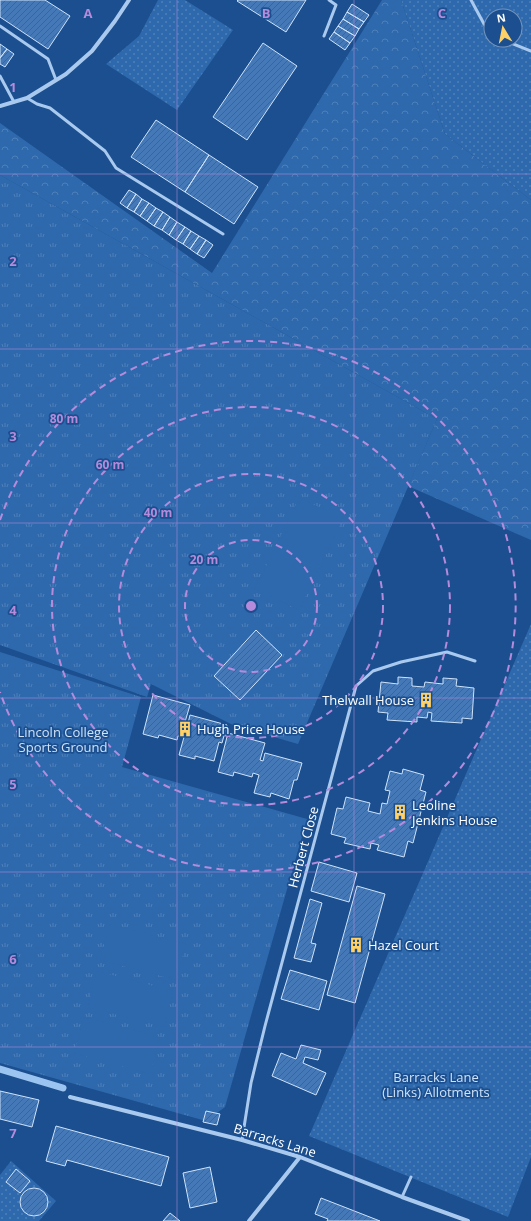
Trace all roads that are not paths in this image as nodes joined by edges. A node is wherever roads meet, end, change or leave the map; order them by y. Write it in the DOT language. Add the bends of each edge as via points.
graph roads {
  1 [pos="129,0"];
  2 [pos="329,0"];
  3 [pos="470,0"];
  4 [pos="483,22"];
  5 [pos="0,26"];
  6 [pos="324,36"];
  7 [pos="0,76"];
  8 [pos="56,80"];
  9 [pos="27,98"];
  10 [pos="14,102"];
  11 [pos="0,106"];
  12 [pos="224,234"];
  13 [pos="475,660"];
  14 [pos="70,1097"];
  15 [pos="242,1140"];
  16 [pos="300,1157"];
  17 [pos="411,1178"];
  18 [pos="402,1197"];
  19 [pos="249,1221"];
  20 [pos="468,1221"];
  1 -- 8 [label="street" via="92,51"];
  2 -- 6 [label="lane" via="336,5"];
  3 -- 4 [label="lane"];
  5 -- 8 [label="lane" via="48,58"];
  7 -- 10 [label="lane"];
  8 -- 9 [label="street"];
  9 -- 10 [label="street"];
  9 -- 12 [label="lane" via="50,108 105,150 116,168"];
  10 -- 11 [label="street"];
  13 -- 15 [label="lane, Herbert Close" via="447,652 400,662 373,671 356,686 265,1026 251,1083"];
  14 -- 15 [label="street, Barracks Lane"];
  15 -- 16 [label="street, Barracks Lane"];
  16 -- 18 [label="street, Barracks Lane"];
  16 -- 19 [label="street"];
  17 -- 18 [label="lane"];
  18 -- 20 [label="street, Barracks Lane"];
}
